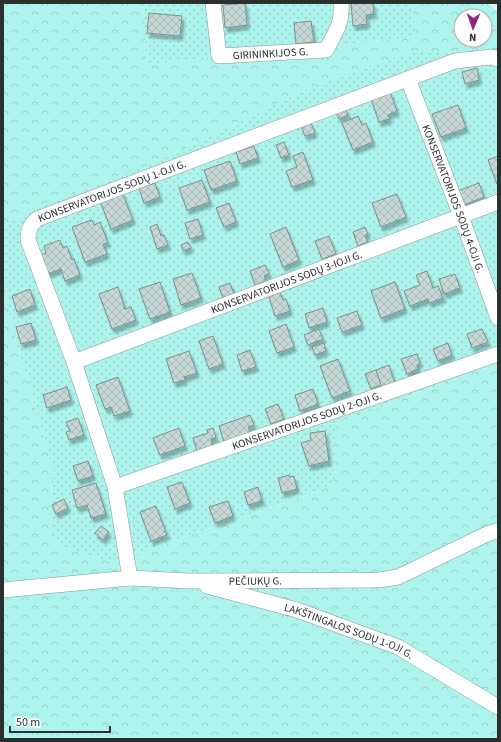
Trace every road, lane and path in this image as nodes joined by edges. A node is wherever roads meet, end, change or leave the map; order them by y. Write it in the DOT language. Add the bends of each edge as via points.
graph roads {
  1 [pos="213,3"];
  2 [pos="341,3"];
  3 [pos="498,59"];
  4 [pos="408,79"];
  5 [pos="498,202"];
  6 [pos="461,216"];
  7 [pos="498,318"];
  8 [pos="498,354"];
  9 [pos="74,362"];
  10 [pos="115,487"];
  11 [pos="498,531"];
  12 [pos="130,578"];
  13 [pos="189,581"];
  14 [pos="3,590"];
  15 [pos="498,707"];
  1 -- 2 [label="street, GIRININKIJOS G." via="219,56 326,50 340,24"];
  3 -- 4 [label="street, KONSERVATORIJOS SODŲ 1-OJI G." via="490,57 455,61"];
  4 -- 6 [label="street, KONSERVATORIJOS SODŲ 4-OJI G."];
  4 -- 9 [label="street, KONSERVATORIJOS SODŲ 1-OJI G." via="37,219 31,224 28,240"];
  5 -- 6 [label="street, KONSERVATORIJOS SODŲ 3-IOJI G."];
  6 -- 7 [label="street, KONSERVATORIJOS SODŲ 4-OJI G."];
  6 -- 9 [label="street, KONSERVATORIJOS SODŲ 3-IOJI G."];
  8 -- 10 [label="street, KONSERVATORIJOS SODŲ 2-OJI G."];
  9 -- 10 [label="street, KONSERVATORIJOS SODŲ 1-OJI G."];
  10 -- 12 [label="street, KONSERVATORIJOS SODŲ 1-OJI G."];
  11 -- 13 [label="street, PEČIUKŲ G." via="398,577 379,580"];
  12 -- 13 [label="street, PEČIUKŲ G."];
  12 -- 14 [label="street, PEČIUKŲ G."];
  13 -- 15 [label="street, LAKŠTINGALOS SODŲ 1-OJI G." via="296,610 398,646"];
}
